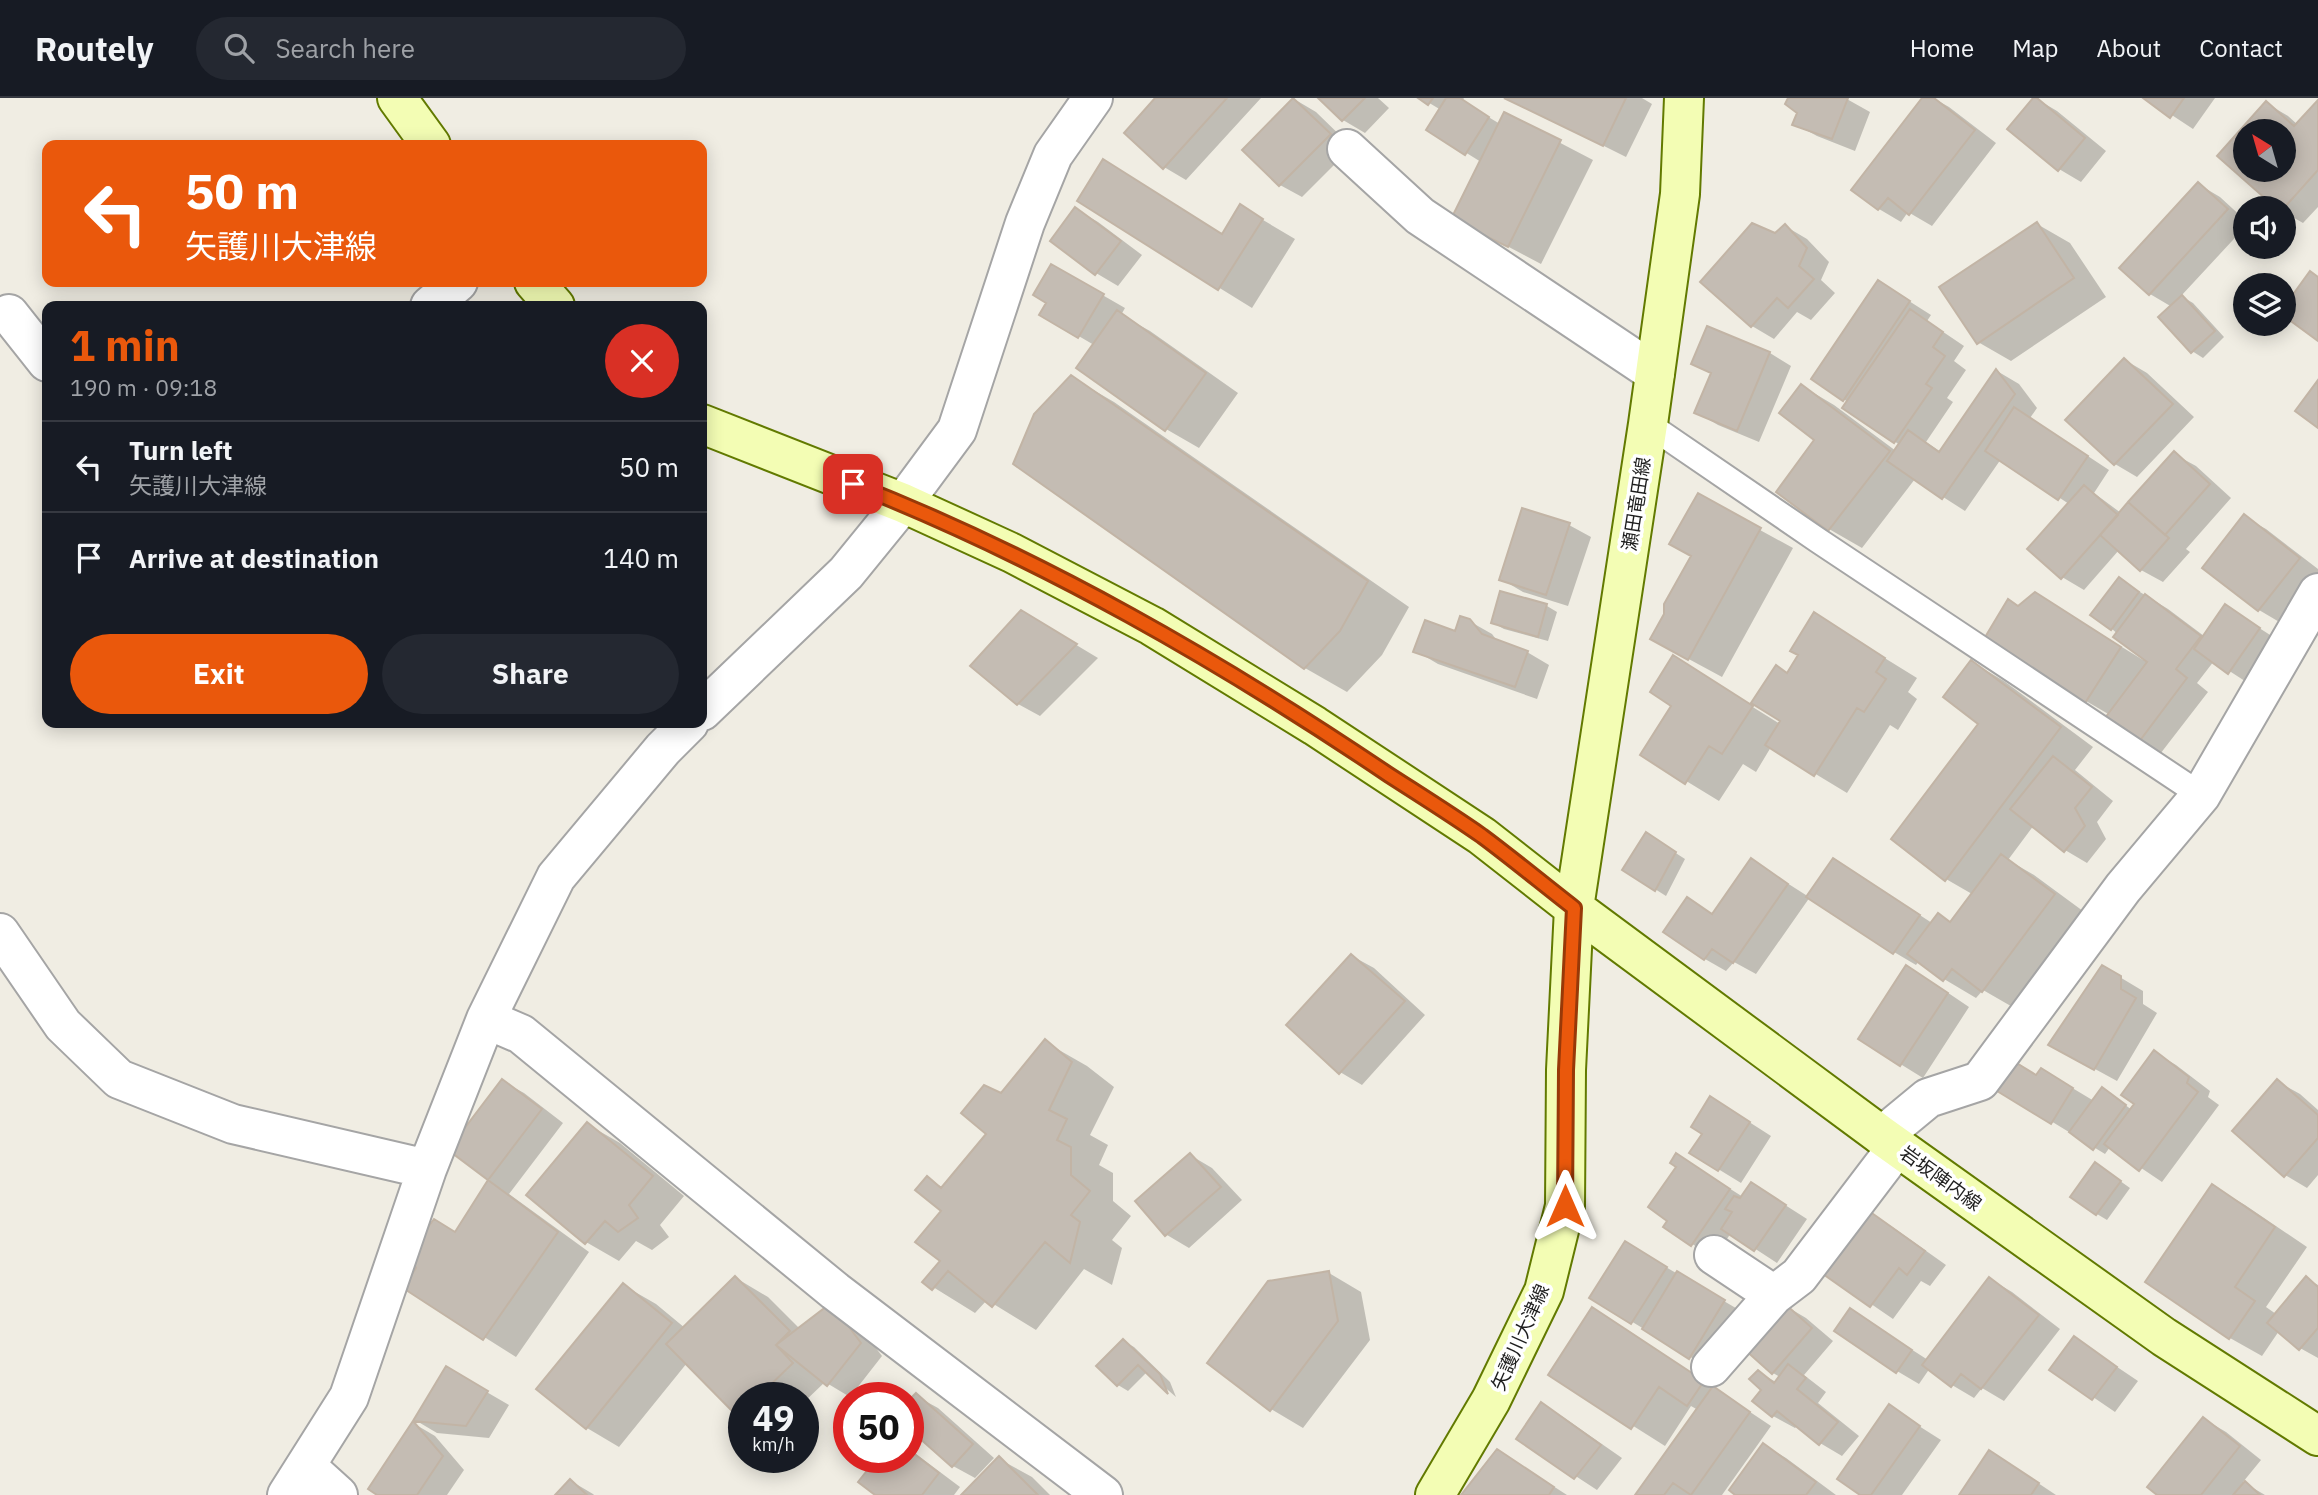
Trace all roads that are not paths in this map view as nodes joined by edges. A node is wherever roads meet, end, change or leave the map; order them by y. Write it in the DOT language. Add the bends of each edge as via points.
graph roads {
  1 [pos="397,98"];
  2 [pos="1093,98"];
  3 [pos="1684,98"];
  4 [pos="427,140"];
  5 [pos="1347,149"];
  6 [pos="452,287"];
  7 [pos="538,287"];
  8 [pos="436,301"];
  9 [pos="551,301"];
  10 [pos="9,314"];
  11 [pos="42,356"];
  12 [pos="1655,373"];
  13 [pos="1648,424"];
  14 [pos="707,426"];
  15 [pos="903,503"];
  16 [pos="2318,593"];
  17 [pos="707,706"];
  18 [pos="685,728"];
  19 [pos="2201,795"];
  20 [pos="1574,908"];
  21 [pos="0,933"];
  22 [pos="486,1019"];
  23 [pos="1889,1141"];
  24 [pos="427,1170"];
  25 [pos="1714,1255"];
  26 [pos="1773,1295"];
  27 [pos="1711,1367"];
  28 [pos="2318,1436"];
  29 [pos="296,1480"];
  30 [pos="338,1495"];
  31 [pos="1103,1495"];
  32 [pos="1435,1495"];
  1 -- 4 [label="main road"];
  2 -- 15 [label="street" via="1053,155 1043,178 957,430"];
  3 -- 12 [label="main road, 瀬田竜田線" via="1680,194"];
  5 -- 12 [label="street" via="1420,216"];
  6 -- 8 [label="street"];
  7 -- 9 [label="main road"];
  10 -- 11 [label="street"];
  12 -- 13 [label="main road, 瀬田竜田線"];
  13 -- 19 [label="lane"];
  13 -- 20 [label="main road, 瀬田竜田線"];
  14 -- 15 [label="main road"];
  15 -- 17 [label="street" via="846,573"];
  15 -- 20 [label="main road" via="1012,552 1152,626 1482,836"];
  16 -- 19 [label="street"];
  18 -- 22 [label="street" via="556,877"];
  19 -- 23 [label="street" via="2123,888 1980,1081 1928,1098"];
  20 -- 23 [label="main road, 岩坂陣内線"];
  20 -- 32 [label="main road, 矢護川大津線" via="1565,1206 1544,1291 1492,1400"];
  21 -- 24 [label="street" via="63,1025 119,1079 233,1125"];
  22 -- 24 [label="street"];
  22 -- 31 [label="street" via="521,1034 835,1291"];
  23 -- 26 [label="street" via="1800,1276"];
  23 -- 28 [label="main road, 岩坂陣内線" via="2164,1337"];
  24 -- 29 [label="street" via="349,1397"];
  25 -- 26 [label="street"];
  26 -- 27 [label="street"];
  29 -- 30 [label="street"];
}
